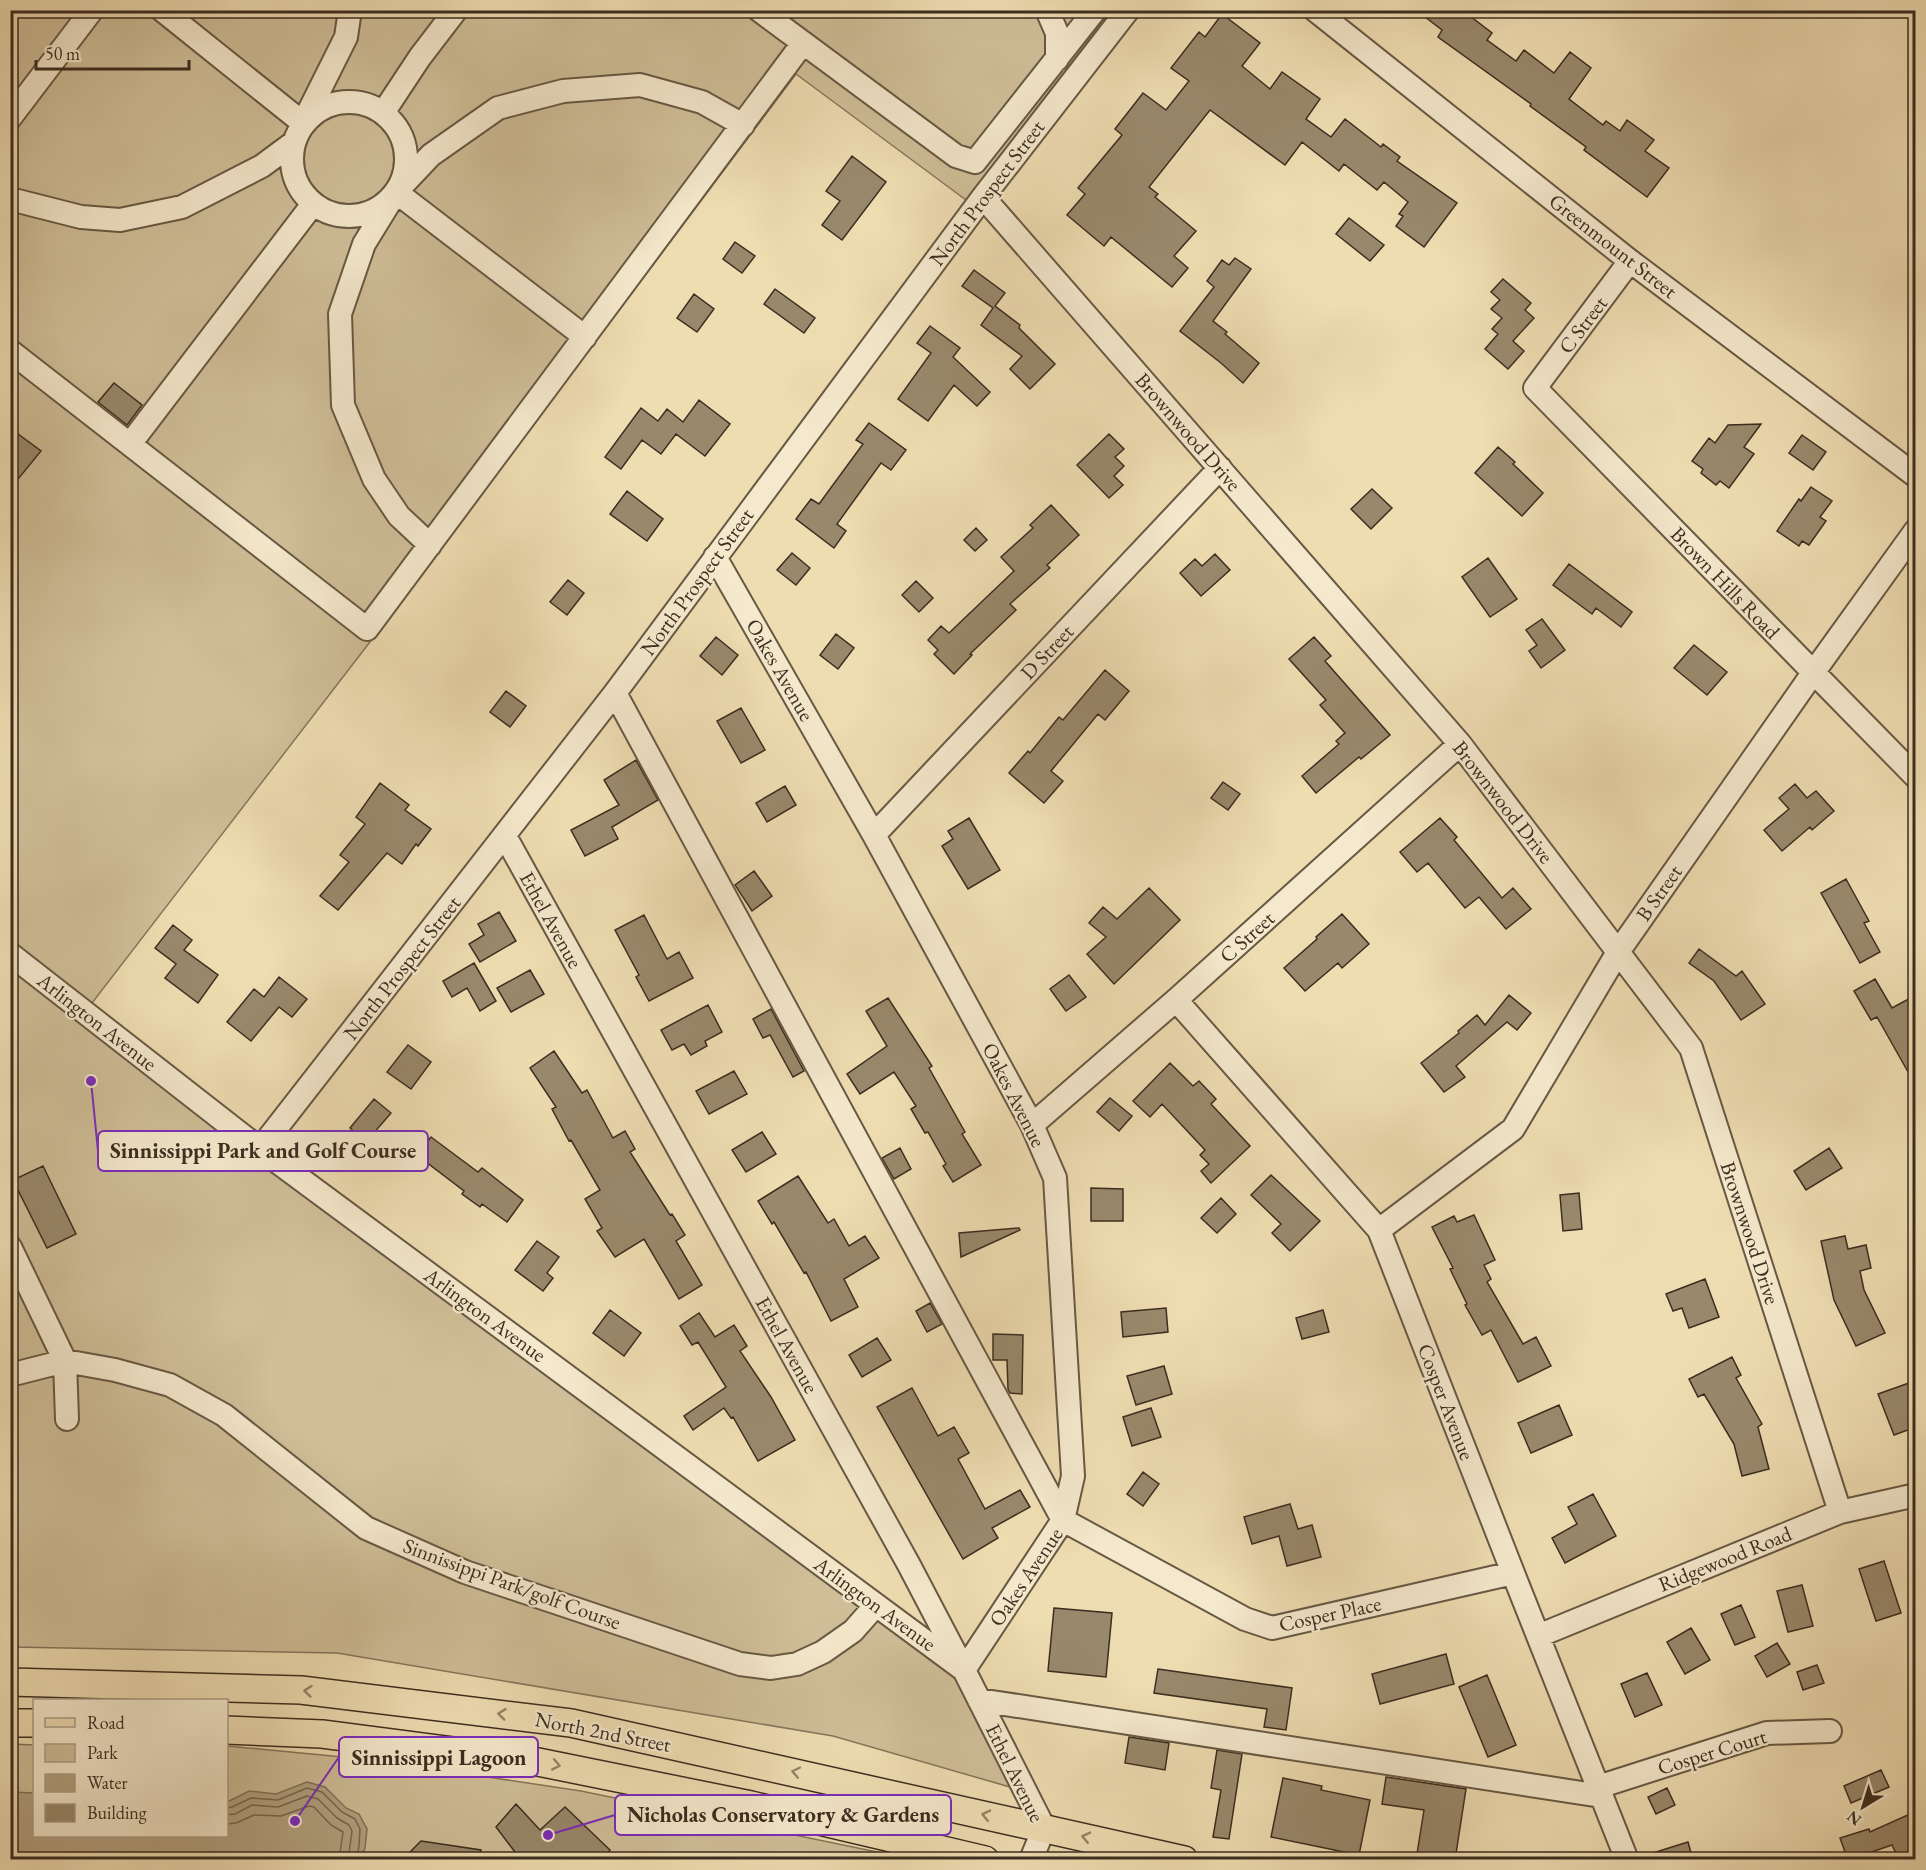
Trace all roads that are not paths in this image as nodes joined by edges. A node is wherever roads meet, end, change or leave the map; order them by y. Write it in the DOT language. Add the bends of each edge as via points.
graph roads {
  1 [pos="92,10"];
  2 [pos="162,10"];
  3 [pos="350,10"];
  4 [pos="456,10"];
  5 [pos="759,10"];
  6 [pos="1047,10"];
  7 [pos="1095,10"];
  8 [pos="1128,10"];
  9 [pos="1315,10"];
  10 [pos="802,43"];
  11 [pos="1057,59"];
  12 [pos="383,112"];
  13 [pos="10,118"];
  14 [pos="303,123"];
  15 [pos="743,125"];
  16 [pos="293,143"];
  17 [pos="396,192"];
  18 [pos="983,197"];
  19 [pos="10,199"];
  20 [pos="312,204"];
  21 [pos="1630,261"];
  22 [pos="585,338"];
  23 [pos="10,351"];
  24 [pos="1535,388"];
  25 [pos="130,444"];
  26 [pos="1220,468"];
  27 [pos="1916,476"];
  28 [pos="1916,530"];
  29 [pos="430,545"];
  30 [pos="716,557"];
  31 [pos="1813,674"];
  32 [pos="615,693"];
  33 [pos="1460,744"];
  34 [pos="1916,777"];
  35 [pos="874,835"];
  36 [pos="505,836"];
  37 [pos="1618,952"];
  38 [pos="10,954"];
  39 [pos="1176,1000"];
  40 [pos="1032,1125"];
  41 [pos="260,1149"];
  42 [pos="1379,1230"];
  43 [pos="10,1247"];
  44 [pos="65,1361"];
  45 [pos="10,1375"];
  46 [pos="67,1419"];
  47 [pos="1916,1495"];
  48 [pos="1840,1512"];
  49 [pos="1063,1520"];
  50 [pos="1512,1573"];
  51 [pos="876,1605"];
  52 [pos="1538,1636"];
  53 [pos="964,1670"];
  54 [pos="10,1682"];
  55 [pos="980,1700"];
  56 [pos="10,1723"];
  57 [pos="33,1723"];
  58 [pos="228,1730"];
  59 [pos="1830,1731"];
  60 [pos="1600,1792"];
  61 [pos="1044,1828"];
  62 [pos="985,1860"];
  63 [pos="1031,1860"];
  64 [pos="1184,1860"];
  65 [pos="1627,1860"];
  1 -- 13 [label="street"];
  2 -- 14 [label="street"];
  3 -- 14 [label="street" via="346,37"];
  4 -- 12 [label="street"];
  5 -- 10 [label="street"];
  6 -- 11 [label="street" via="1057,33"];
  7 -- 11 [label="street"];
  8 -- 18 [label="street, North Prospect Street"];
  9 -- 21 [label="street, Greenmount Street"];
  10 -- 11 [label="street" via="956,156 975,162"];
  10 -- 15 [label="street"];
  12 -- 14 [label="street" via="343,101 318,110"];
  12 -- 17 [label="street" via="394,123 405,145 405,173"];
  14 -- 16 [label="street"];
  15 -- 17 [label="street" via="702,102 640,85 562,91 498,108 431,155"];
  15 -- 22 [label="street"];
  16 -- 19 [label="street" via="262,166 182,207 120,220 81,217"];
  16 -- 20 [label="street" via="294,178"];
  17 -- 20 [label="street" via="382,207 354,217 337,216"];
  17 -- 22 [label="street"];
  17 -- 29 [label="street" via="364,244 340,314 343,405 374,478 399,516"];
  18 -- 26 [label="street, Brownwood Drive"];
  18 -- 30 [label="street, North Prospect Street"];
  20 -- 25 [label="street"];
  21 -- 24 [label="street, C Street"];
  21 -- 27 [label="street, Greenmount Street"];
  22 -- 29 [label="street"];
  23 -- 25 [label="street"];
  24 -- 31 [label="street, Brown Hills Road"];
  25 -- 29 [label="street" via="367,629"];
  26 -- 33 [label="street, Brownwood Drive"];
  26 -- 35 [label="street, D Street"];
  28 -- 31 [label="street, B Street"];
  30 -- 32 [label="street, North Prospect Street"];
  30 -- 35 [label="street, Oakes Avenue"];
  31 -- 34 [label="street, Brown Hills Road"];
  31 -- 37 [label="street, B Street"];
  32 -- 36 [label="street, North Prospect Street"];
  32 -- 49 [label="street"];
  33 -- 37 [label="street, Brownwood Drive"];
  33 -- 39 [label="street, C Street"];
  35 -- 40 [label="street, Oakes Avenue"];
  36 -- 41 [label="street, North Prospect Street"];
  36 -- 53 [label="street, Ethel Avenue"];
  37 -- 42 [label="street, B Street" via="1513,1129"];
  37 -- 48 [label="street, Brownwood Drive" via="1691,1048"];
  38 -- 41 [label="street, Arlington Avenue"];
  39 -- 40 [label="street, C Street"];
  39 -- 42 [label="street, Cosper Avenue"];
  40 -- 49 [label="street, Oakes Avenue" via="1055,1178 1073,1476"];
  41 -- 51 [label="street, Arlington Avenue"];
  42 -- 50 [label="street, Cosper Avenue"];
  43 -- 44 [label="street"];
  44 -- 45 [label="street, Sinnissippi Park/golf Course"];
  44 -- 46 [label="street"];
  44 -- 51 [label="street, Sinnissippi Park/golf Course" via="170,1385 224,1415 366,1528 412,1549 465,1572 740,1664 771,1668 797,1664 853,1631"];
  47 -- 48 [label="street, Ridgewood Road"];
  48 -- 52 [label="street, Ridgewood Road"];
  49 -- 50 [label="street, Cosper Place" via="1245,1619 1272,1628"];
  49 -- 53 [label="street, Oakes Avenue"];
  50 -- 52 [label="street, Cosper Avenue"];
  51 -- 53 [label="street, Arlington Avenue"];
  52 -- 60 [label="street, Cosper Avenue"];
  53 -- 55 [label="street, Ethel Avenue"];
  61 -- 54 [label="main road, North 2nd Street, one-way" via="571,1723 301,1690"];
  55 -- 60 [label="street"];
  55 -- 61 [label="street, Ethel Avenue"];
  56 -- 57 [label="main road"];
  58 -- 62 [label="main road, North 2nd Street, one-way" via="322,1734 538,1762 752,1805"];
  59 -- 60 [label="street, Cosper Court" via="1767,1733"];
  60 -- 65 [label="street, Cosper Avenue"];
  61 -- 63 [label="street, Ethel Avenue"];
  64 -- 61 [label="main road, North 2nd Street, one-way"];
}
